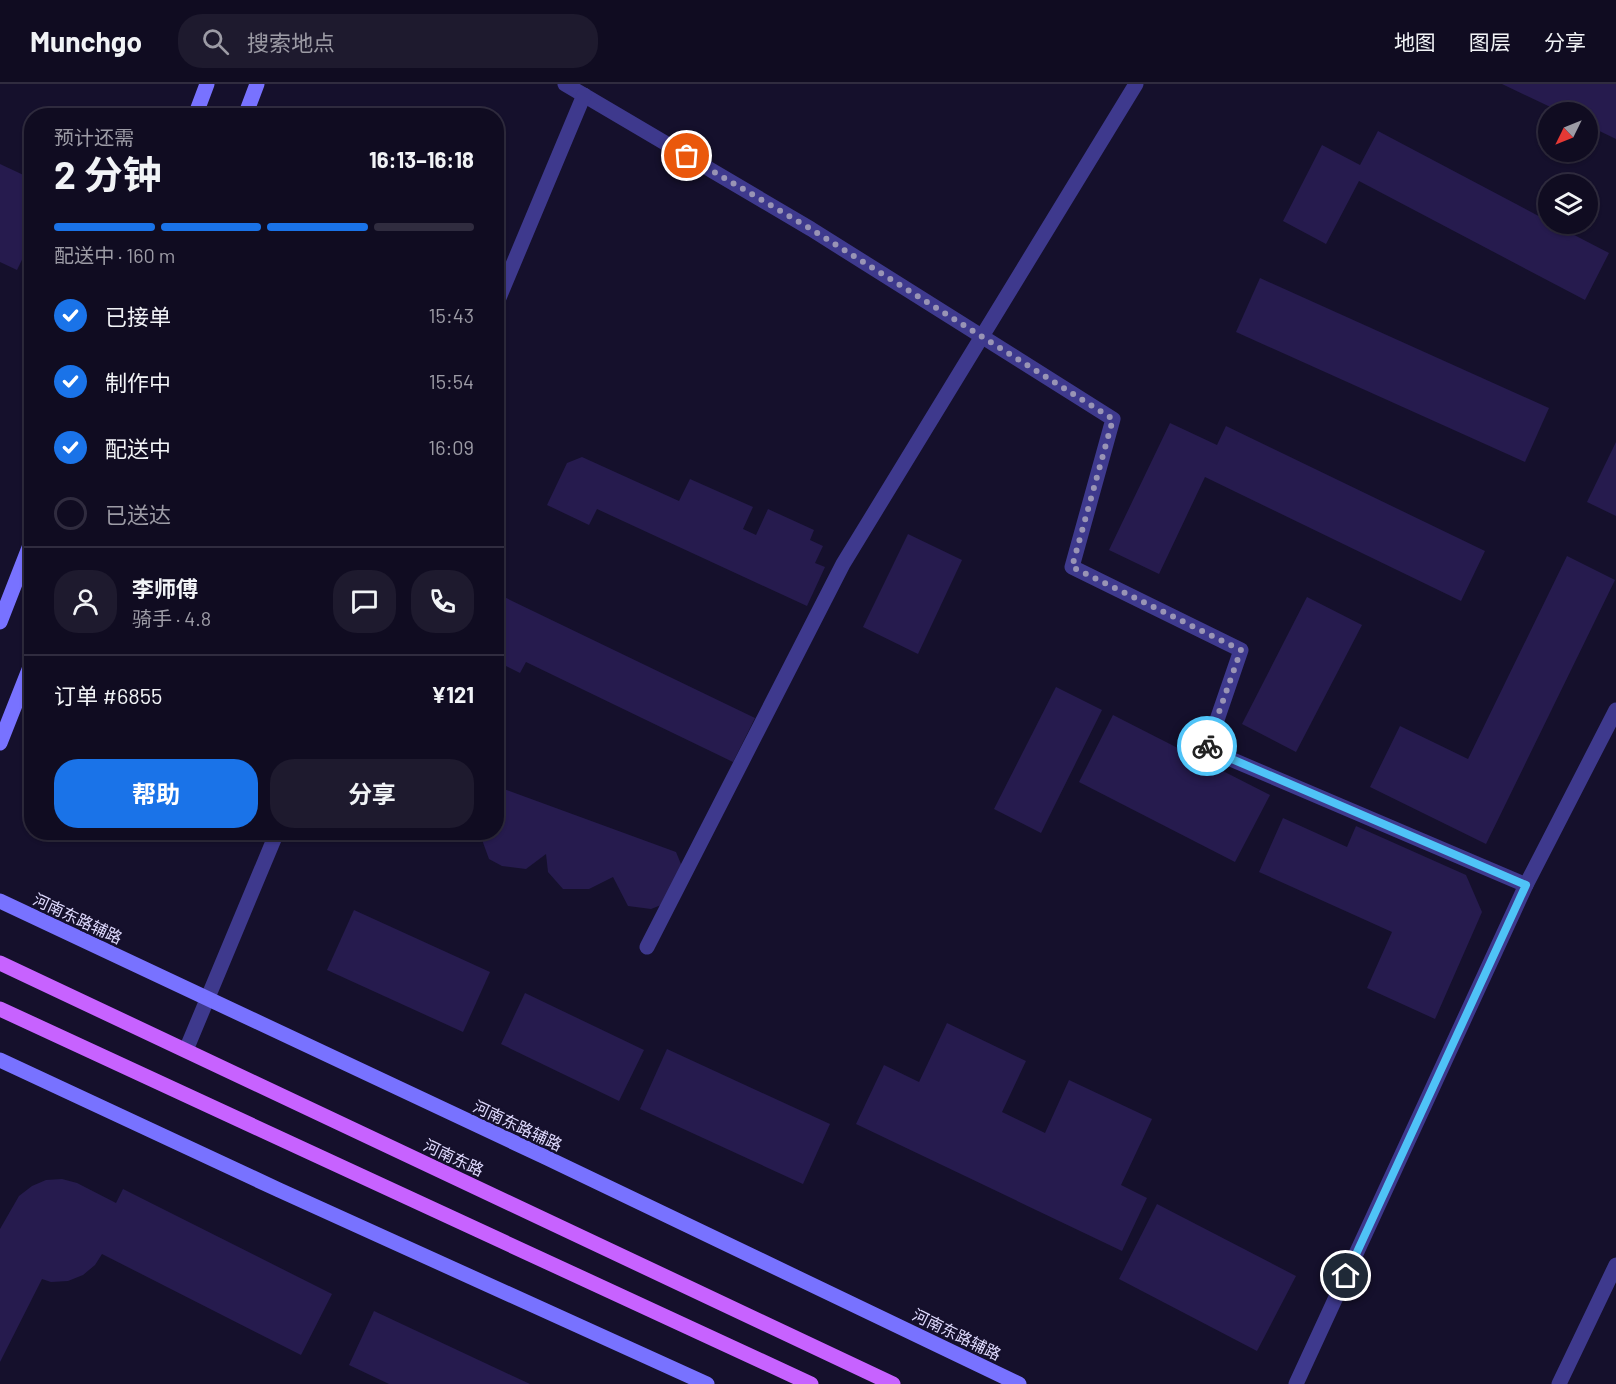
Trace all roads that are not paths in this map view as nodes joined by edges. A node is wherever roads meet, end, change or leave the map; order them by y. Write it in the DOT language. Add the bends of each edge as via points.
graph roads {
  1 [pos="207,84"];
  2 [pos="257,84"];
  3 [pos="565,84"];
  4 [pos="1136,84"];
  5 [pos="584,95"];
  6 [pos="198,108"];
  7 [pos="248,108"];
  8 [pos="504,286"];
  9 [pos="981,337"];
  10 [pos="24,560"];
  11 [pos="0,622"];
  12 [pos="24,682"];
  13 [pos="1616,710"];
  14 [pos="0,743"];
  15 [pos="274,840"];
  16 [pos="1526,885"];
  17 [pos="0,901"];
  18 [pos="647,947"];
  19 [pos="0,963"];
  20 [pos="208,1000"];
  21 [pos="0,1009"];
  22 [pos="186,1050"];
  23 [pos="0,1060"];
  24 [pos="1616,1265"];
  25 [pos="707,1384"];
  26 [pos="811,1384"];
  27 [pos="892,1384"];
  28 [pos="1019,1384"];
  29 [pos="1296,1384"];
  30 [pos="1559,1384"];
  1 -- 6 [label="street"];
  2 -- 7 [label="street"];
  3 -- 5 [label="street"];
  4 -- 9 [label="street"];
  5 -- 8 [label="street"];
  5 -- 9 [label="street" via="811,229"];
  9 -- 16 [label="street" via="1113,419 1072,567 1241,650 1206,748"];
  9 -- 18 [label="street" via="843,564"];
  10 -- 11 [label="street"];
  12 -- 14 [label="street"];
  13 -- 16 [label="street"];
  15 -- 20 [label="street"];
  16 -- 29 [label="street"];
  17 -- 20 [label="street, 河南东路辅路"];
  19 -- 22 [label="main road, 河南东路"];
  20 -- 22 [label="street"];
  20 -- 28 [label="street, 河南东路辅路"];
  21 -- 26 [label="main road"];
  22 -- 27 [label="main road, 河南东路"];
  23 -- 25 [label="street"];
  24 -- 30 [label="street"];
}
